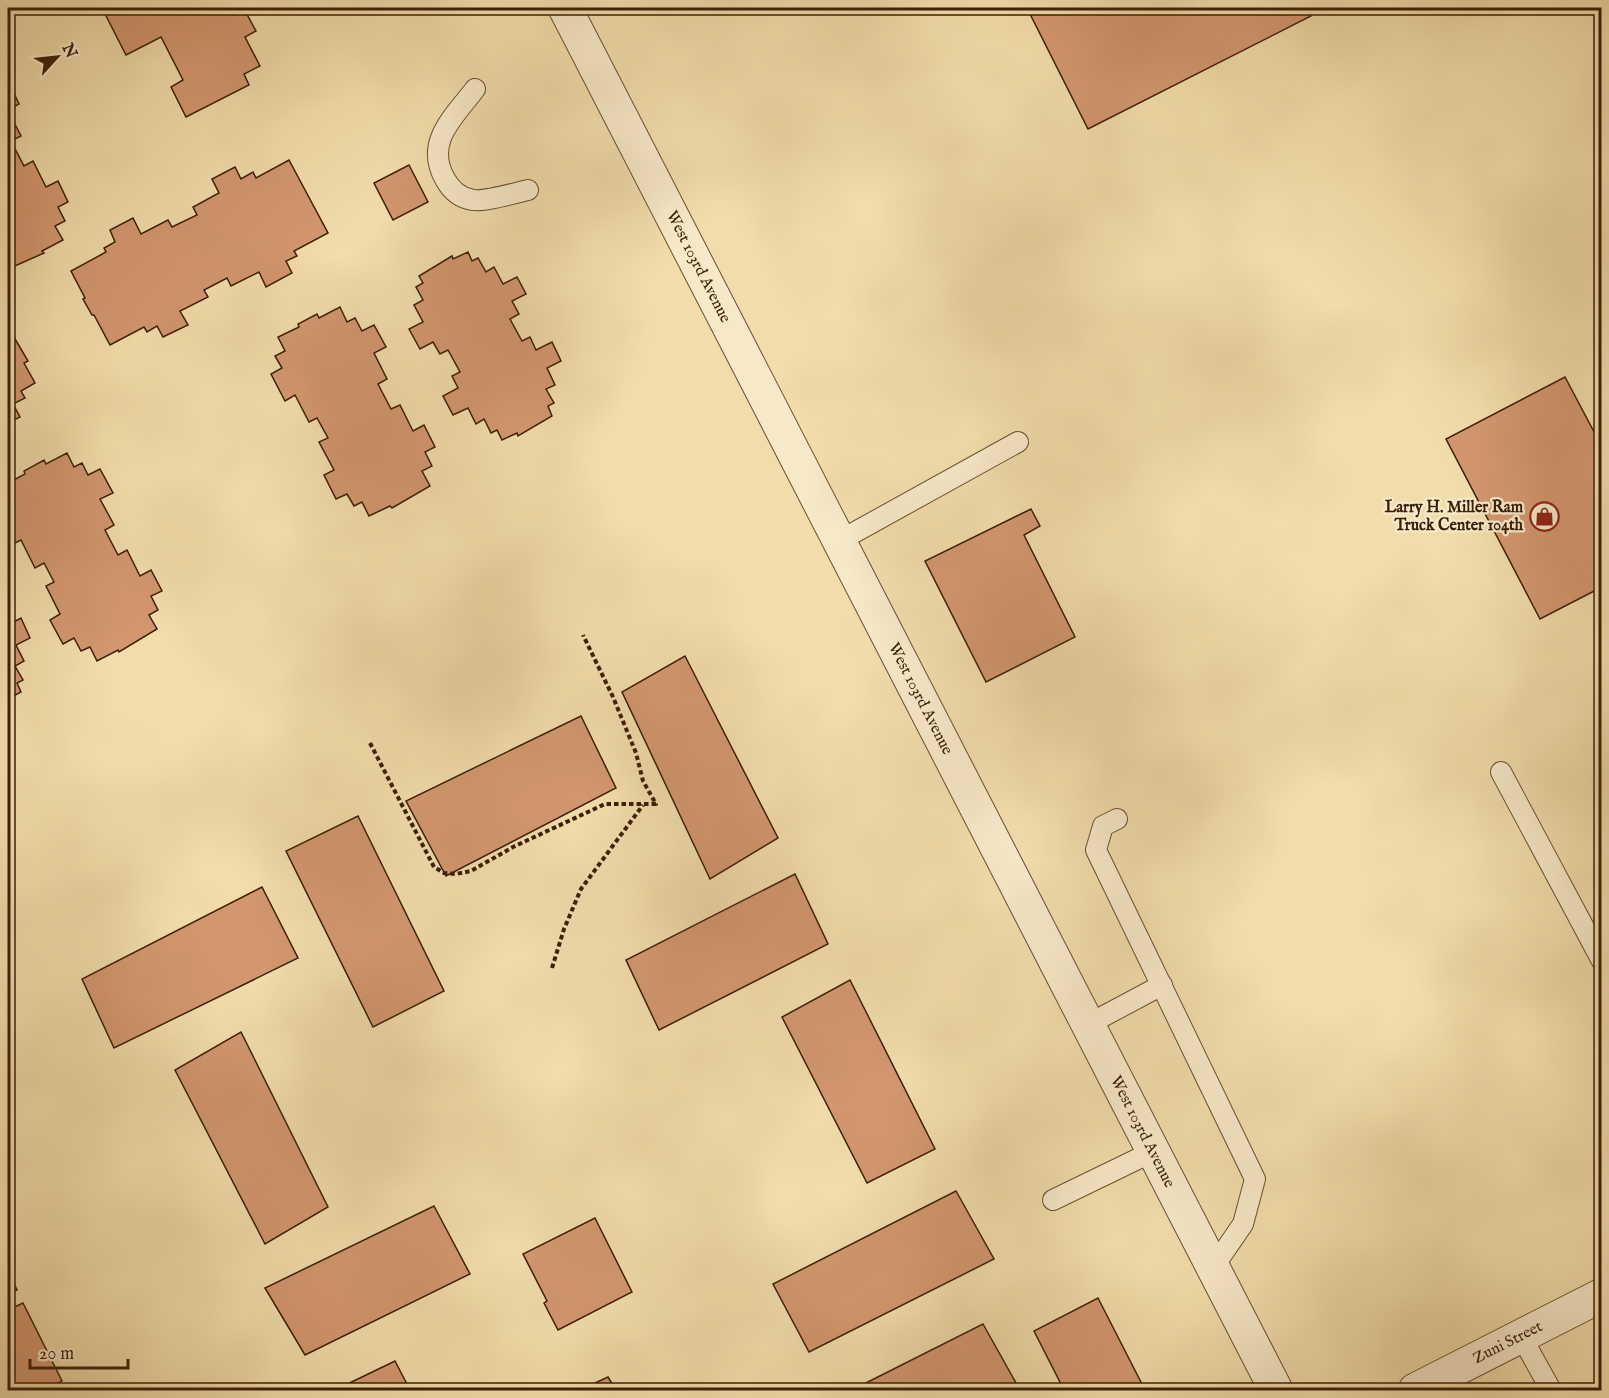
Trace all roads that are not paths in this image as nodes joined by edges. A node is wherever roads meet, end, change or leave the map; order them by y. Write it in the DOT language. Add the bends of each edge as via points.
graph roads {
  1 [pos="565,8"];
  2 [pos="475,89"];
  3 [pos="528,190"];
  4 [pos="1018,442"];
  5 [pos="838,541"];
  6 [pos="1502,772"];
  7 [pos="1117,819"];
  8 [pos="1602,961"];
  9 [pos="1162,985"];
  10 [pos="1087,1025"];
  11 [pos="1152,1152"];
  12 [pos="1053,1200"];
  13 [pos="1212,1269"];
  14 [pos="1602,1295"];
  15 [pos="1521,1336"];
  16 [pos="1276,1390"];
  17 [pos="1415,1390"];
  18 [pos="1551,1390"];
  1 -- 5 [label="street, West 103rd Avenue"];
  2 -- 3 [label="lane" via="437,146 439,169 452,192 474,200"];
  4 -- 5 [label="lane"];
  5 -- 10 [label="street, West 103rd Avenue"];
  6 -- 8 [label="lane"];
  7 -- 9 [label="lane" via="1103,826 1096,850"];
  9 -- 10 [label="lane"];
  9 -- 13 [label="lane" via="1255,1179 1244,1224"];
  10 -- 11 [label="street, West 103rd Avenue"];
  11 -- 12 [label="lane"];
  11 -- 13 [label="street, West 103rd Avenue"];
  13 -- 16 [label="street, West 103rd Avenue"];
  14 -- 15 [label="street, Zuni Street"];
  15 -- 17 [label="street, Zuni Street"];
  15 -- 18 [label="lane"];
}
